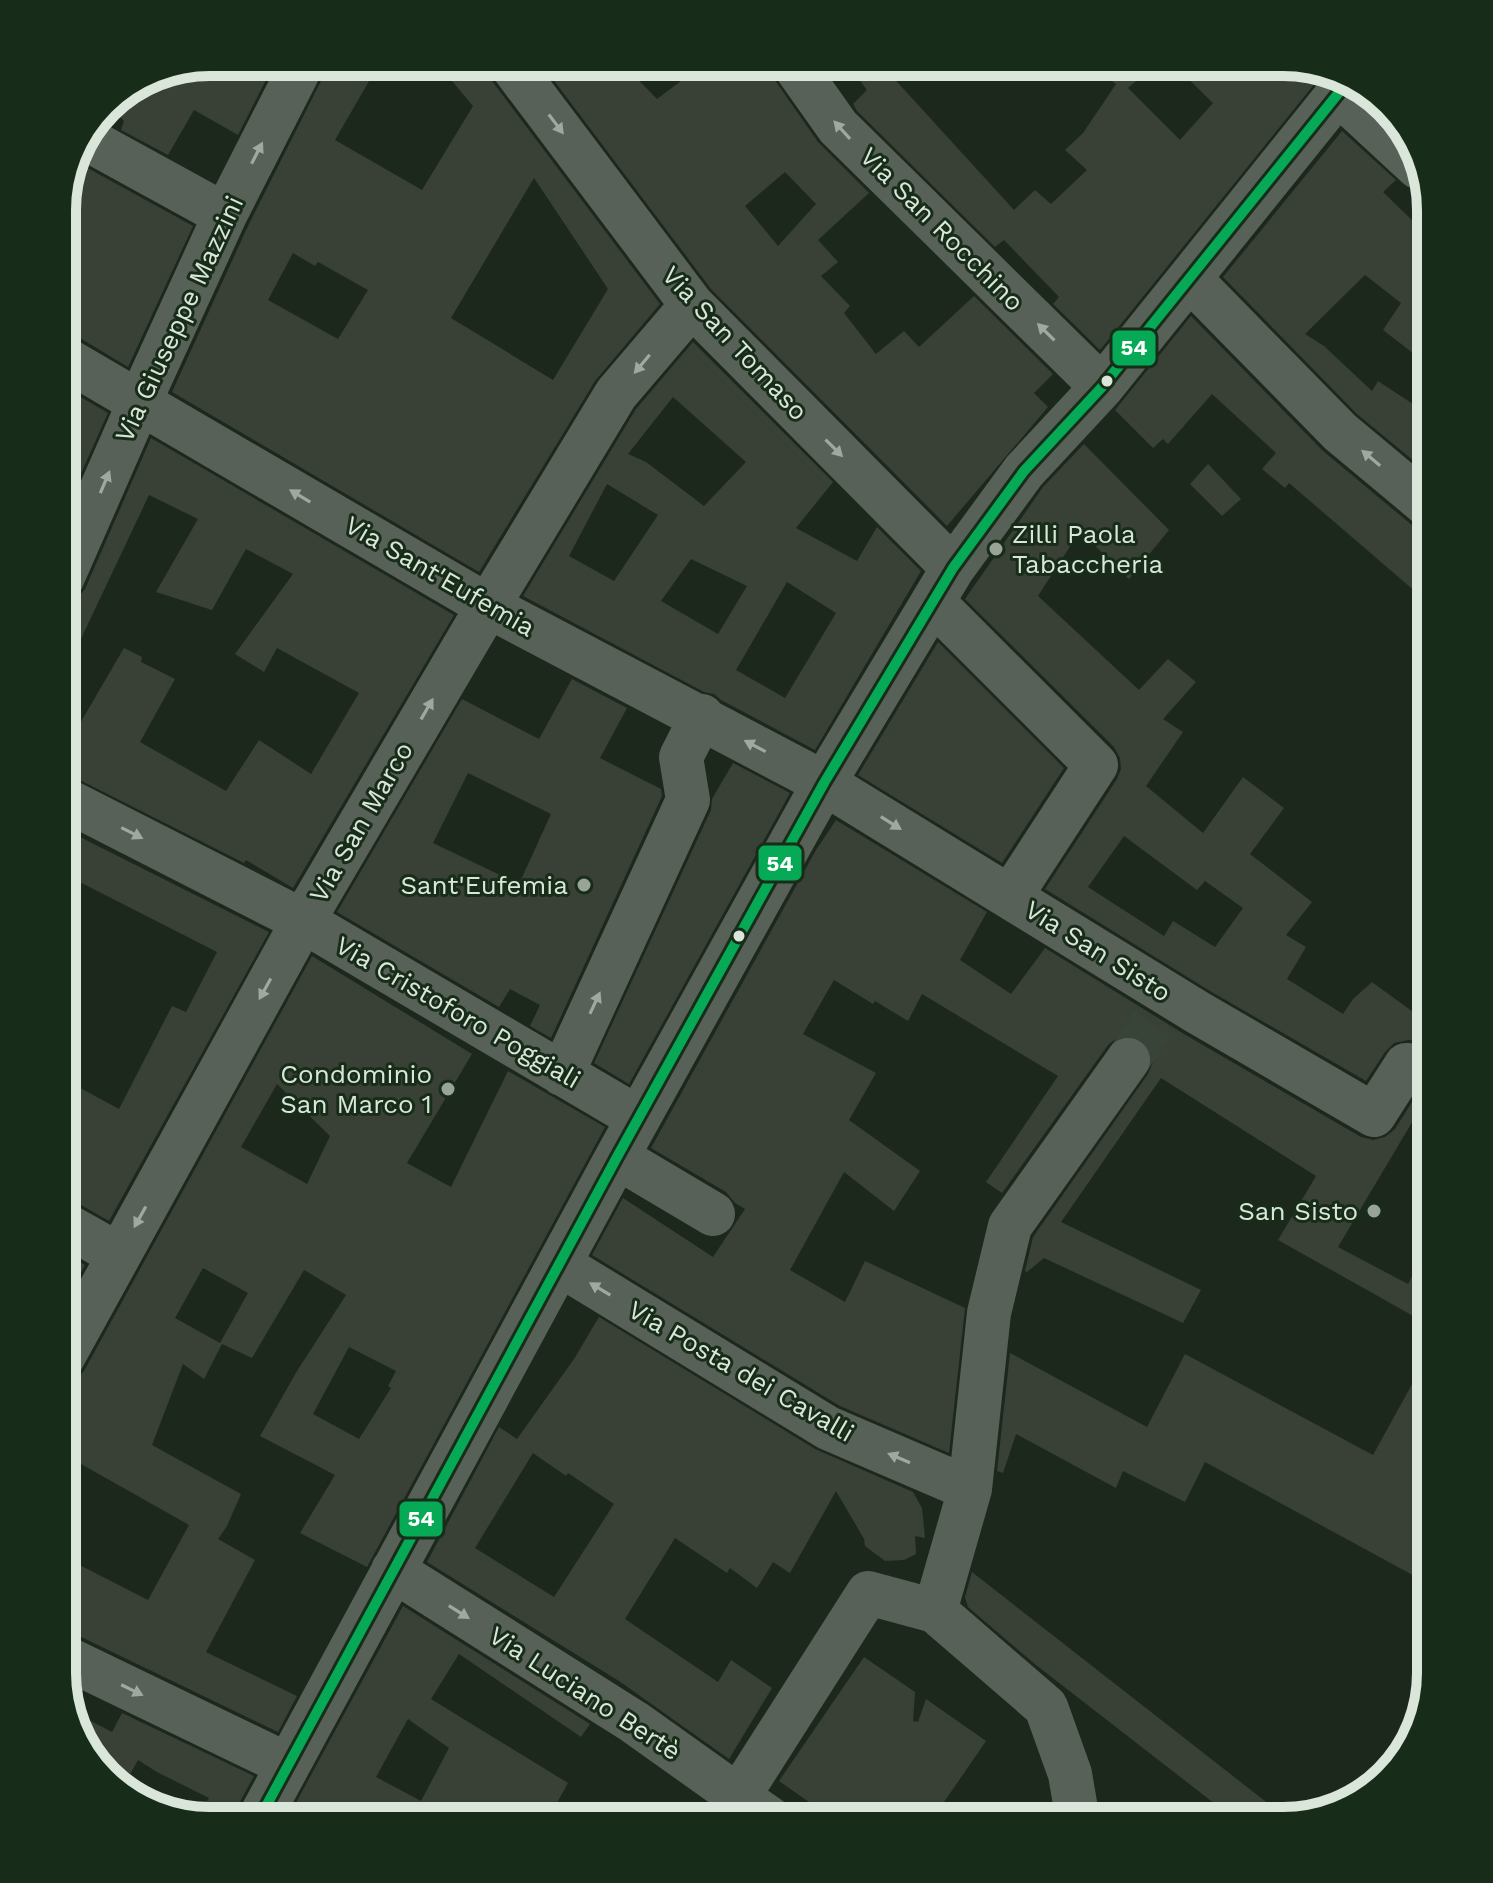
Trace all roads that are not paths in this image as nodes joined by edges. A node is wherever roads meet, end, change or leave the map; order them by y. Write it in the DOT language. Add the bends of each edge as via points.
graph roads {
  1 [pos="296,76"];
  2 [pos="520,76"];
  3 [pos="802,76"];
  4 [pos="1340,89"];
  5 [pos="1351,95"];
  6 [pos="95,143"];
  7 [pos="1403,150"];
  8 [pos="225,215"];
  9 [pos="1191,280"];
  10 [pos="692,305"];
  11 [pos="76,365"];
  12 [pos="1102,387"];
  13 [pos="140,401"];
  14 [pos="1417,496"];
  15 [pos="76,547"];
  16 [pos="943,585"];
  17 [pos="488,606"];
  18 [pos="702,716"];
  19 [pos="824,783"];
  20 [pos="76,805"];
  21 [pos="1010,897"];
  22 [pos="303,921"];
  23 [pos="1128,1060"];
  24 [pos="1417,1066"];
  25 [pos="562,1074"];
  26 [pos="638,1118"];
  27 [pos="617,1157"];
  28 [pos="713,1214"];
  29 [pos="76,1231"];
  30 [pos="119,1255"];
  31 [pos="559,1264"];
  32 [pos="76,1333"];
  33 [pos="970,1489"];
  34 [pos="393,1570"];
  35 [pos="935,1611"];
  36 [pos="76,1663"];
  37 [pos="288,1765"];
  38 [pos="266,1807"];
  39 [pos="753,1807"];
  40 [pos="757,1807"];
  41 [pos="1076,1807"];
  8 -- 1 [label="street, Via Giuseppe Mazzini, one-way"];
  2 -- 10 [label="street, Via San Tomaso, one-way"];
  12 -- 3 [label="street, Via San Rocchino, one-way" via="838,127"];
  4 -- 9 [label="street"];
  5 -- 7 [label="street"];
  6 -- 8 [label="street"];
  8 -- 13 [label="street, Via Giuseppe Mazzini"];
  9 -- 12 [label="street"];
  14 -- 9 [label="street, one-way" via="1340,432"];
  10 -- 16 [label="street, Via San Tomaso, one-way"];
  10 -- 17 [label="street, Via San Marco, one-way" via="616,394"];
  11 -- 13 [label="street, Via Sant'Eufemia"];
  12 -- 16 [label="street" via="1024,471"];
  15 -- 13 [label="street, Via Giuseppe Mazzini, one-way"];
  17 -- 13 [label="street, Via Sant'Eufemia, one-way"];
  16 -- 19 [label="street"];
  16 -- 21 [label="street, Via San Tomaso" via="1096,765"];
  17 -- 18 [label="street, Via Sant'Eufemia"];
  22 -- 17 [label="street, Via San Marco, one-way"];
  19 -- 18 [label="street, Via Sant'Eufemia, one-way"];
  25 -- 18 [label="street, one-way" via="688,800 681,757"];
  19 -- 21 [label="street, Via San Sisto, one-way"];
  19 -- 26 [label="street"];
  20 -- 22 [label="street, Via Cristoforo Poggiali, one-way"];
  21 -- 24 [label="street, Via San Sisto" via="1374,1115 1406,1065"];
  22 -- 25 [label="street, Via Cristoforo Poggiali"];
  22 -- 30 [label="street, Via San Marco, one-way"];
  23 -- 33 [label="street" via="1010,1226 989,1313"];
  25 -- 26 [label="street, Via Cristoforo Poggiali"];
  26 -- 27 [label="street"];
  27 -- 28 [label="street"];
  27 -- 31 [label="street"];
  29 -- 30 [label="street"];
  30 -- 32 [label="street, Via San Marco"];
  33 -- 31 [label="street, Via Posta dei Cavalli, one-way" via="828,1428"];
  31 -- 34 [label="street"];
  33 -- 35 [label="street"];
  34 -- 37 [label="street"];
  34 -- 39 [label="street, Via Luciano Bertè, one-way" via="634,1722"];
  35 -- 40 [label="street" via="868,1593"];
  35 -- 41 [label="street" via="1046,1707"];
  36 -- 37 [label="street, one-way"];
  37 -- 38 [label="street"];
}
